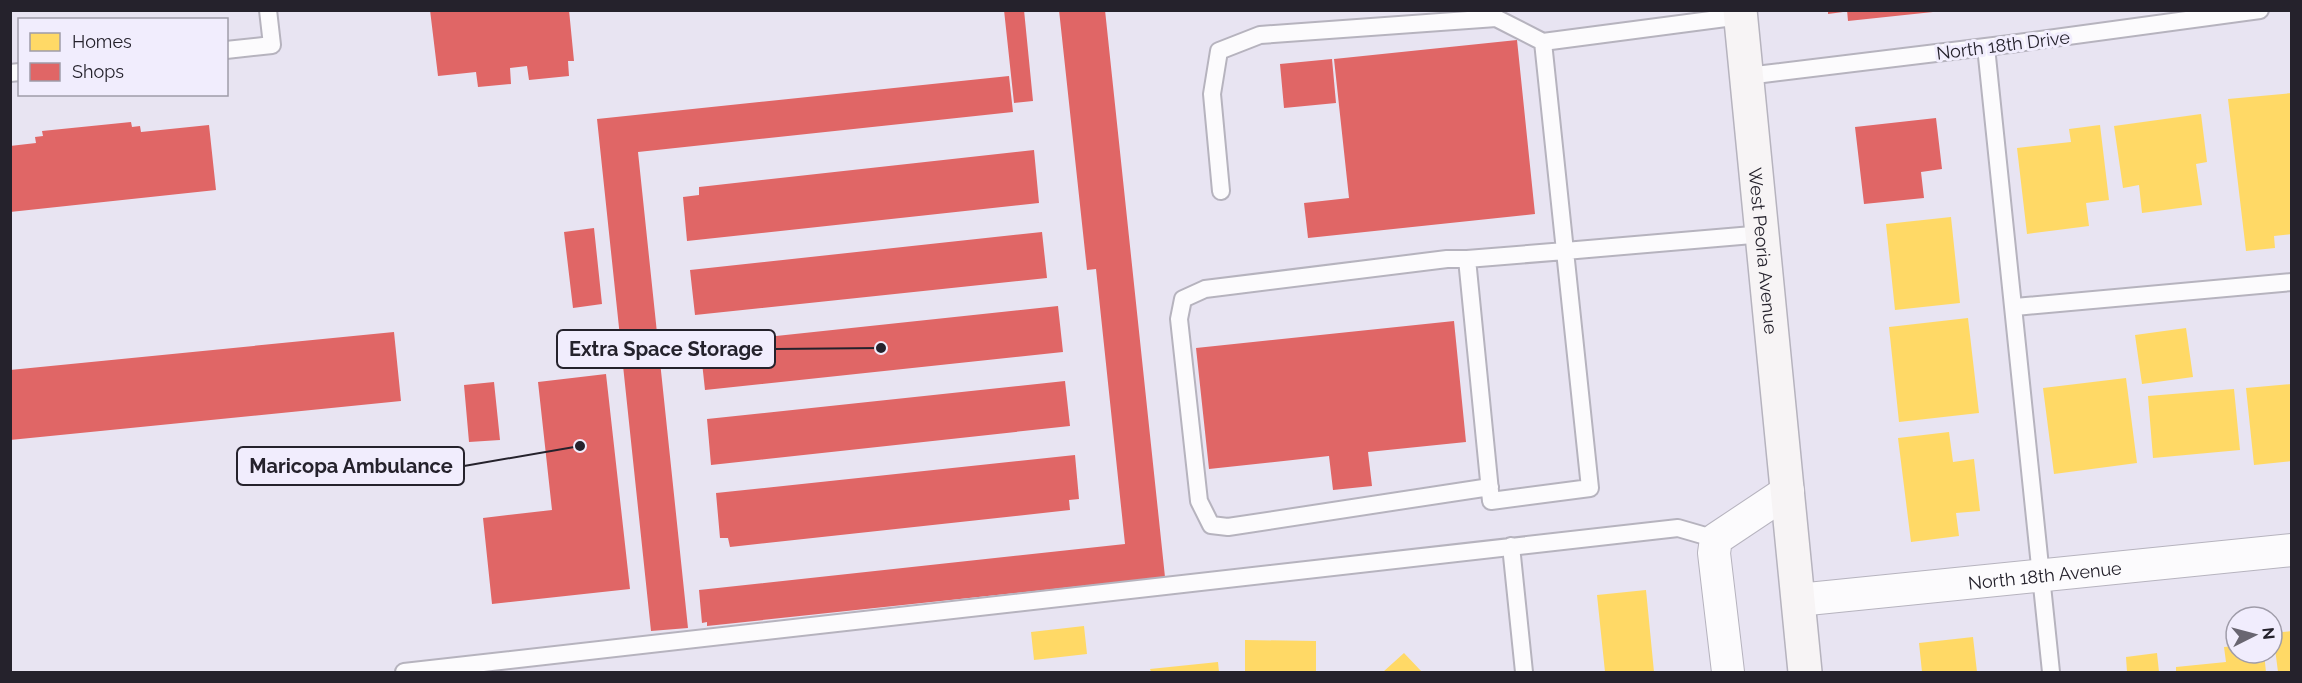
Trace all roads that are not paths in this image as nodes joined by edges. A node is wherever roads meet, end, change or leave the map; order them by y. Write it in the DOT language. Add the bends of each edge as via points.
graph roads {
  1 [pos="268,10"];
  2 [pos="2260,10"];
  3 [pos="1740,13"];
  4 [pos="1543,42"];
  5 [pos="1986,48"];
  6 [pos="228,50"];
  7 [pos="1747,76"];
  8 [pos="1221,191"];
  9 [pos="1764,234"];
  10 [pos="1565,250"];
  11 [pos="1467,259"];
  12 [pos="2292,282"];
  13 [pos="2015,307"];
  14 [pos="1490,487"];
  15 [pos="1788,491"];
  16 [pos="1716,539"];
  17 [pos="1511,546"];
  18 [pos="2292,550"];
  19 [pos="2040,575"];
  20 [pos="1797,600"];
  21 [pos="404,672"];
  22 [pos="1524,672"];
  23 [pos="1728,672"];
  24 [pos="1805,672"];
  25 [pos="2051,672"];
  1 -- 6 [label="lane" via="272,45"];
  2 -- 5 [label="lane, North 18th Drive"];
  3 -- 4 [label="lane"];
  3 -- 7 [label="main road, West Peoria Avenue"];
  4 -- 8 [label="lane" via="1497,18 1260,34 1219,51 1212,94"];
  4 -- 10 [label="lane"];
  5 -- 7 [label="lane, North 18th Drive"];
  5 -- 13 [label="lane"];
  7 -- 9 [label="main road, West Peoria Avenue"];
  9 -- 10 [label="lane"];
  9 -- 15 [label="main road, West Peoria Avenue"];
  10 -- 11 [label="lane"];
  10 -- 14 [label="lane" via="1590,488 1491,501"];
  11 -- 14 [label="lane"];
  11 -- 14 [label="lane" via="1205,289 1182,299 1179,320 1199,501 1211,525 1228,527"];
  12 -- 13 [label="lane"];
  13 -- 19 [label="lane"];
  15 -- 16 [label="street"];
  15 -- 20 [label="main road, West Peoria Avenue"];
  16 -- 17 [label="lane" via="1678,528"];
  16 -- 23 [label="street" via="1713,553"];
  17 -- 21 [label="lane"];
  17 -- 22 [label="lane"];
  18 -- 19 [label="street, North 18th Avenue"];
  19 -- 20 [label="street, North 18th Avenue"];
  19 -- 25 [label="lane"];
  20 -- 24 [label="main road, West Peoria Avenue"];
}
